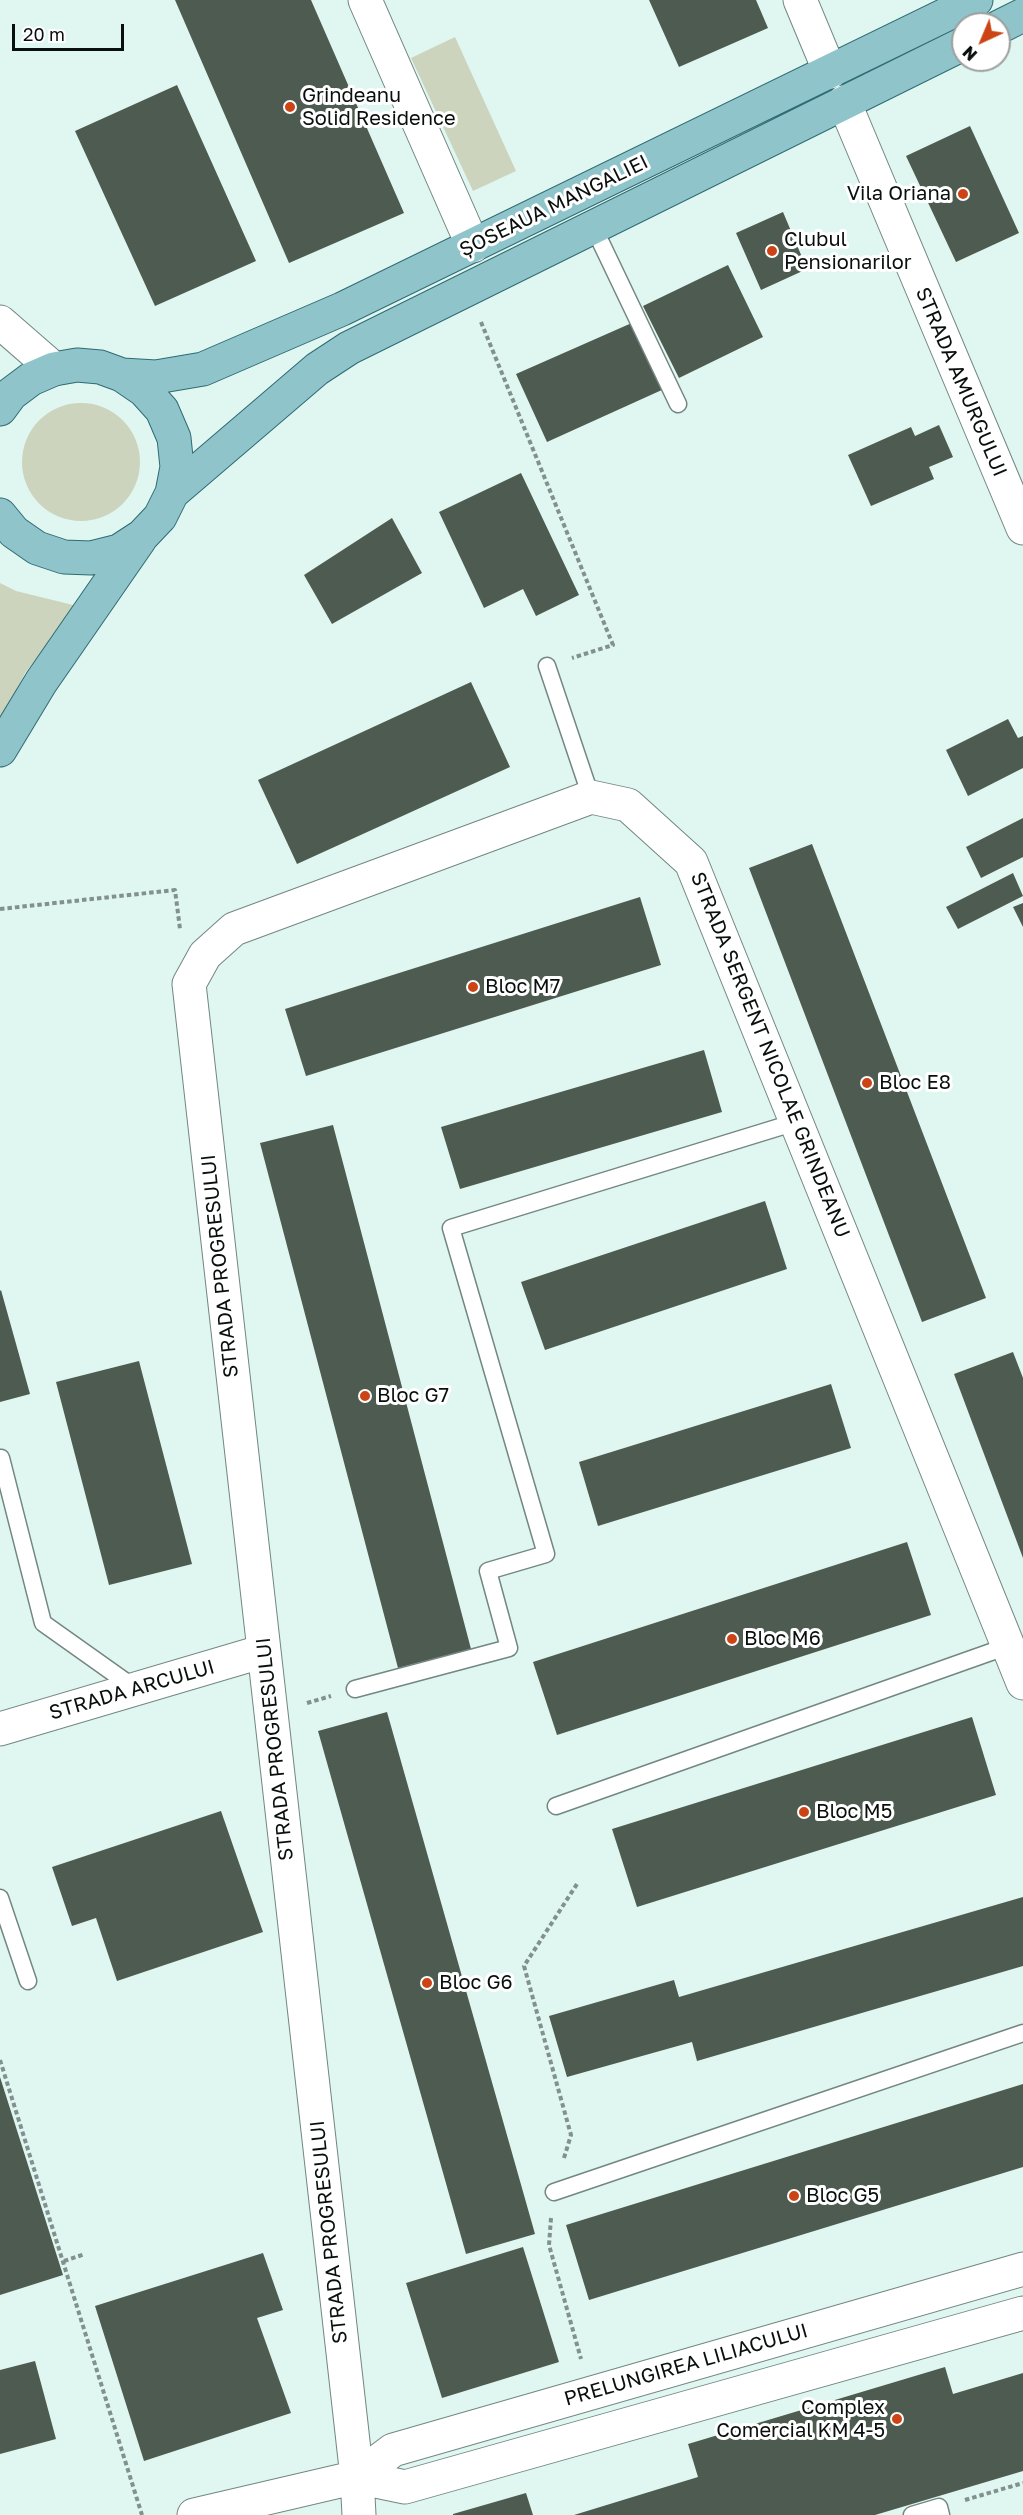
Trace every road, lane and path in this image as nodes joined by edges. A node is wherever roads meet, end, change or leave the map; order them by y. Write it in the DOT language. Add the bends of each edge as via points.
graph roads {
  1 [pos="365,0"];
  2 [pos="800,0"];
  3 [pos="976,0"];
  4 [pos="951,50"];
  5 [pos="830,72"];
  6 [pos="844,102"];
  7 [pos="593,226"];
  8 [pos="473,246"];
  9 [pos="479,318"];
  10 [pos="0,322"];
  11 [pos="54,369"];
  12 [pos="122,375"];
  13 [pos="678,404"];
  14 [pos="0,409"];
  15 [pos="172,493"];
  16 [pos="5,527"];
  17 [pos="1023,528"];
  18 [pos="142,536"];
  19 [pos="548,666"];
  20 [pos="0,750"];
  21 [pos="591,797"];
  22 [pos="0,909"];
  23 [pos="189,984"];
  24 [pos="796,1122"];
  25 [pos="1,1458"];
  26 [pos="1008,1646"];
  27 [pos="264,1651"];
  28 [pos="1023,1683"];
  29 [pos="136,1689"];
  30 [pos="355,1689"];
  31 [pos="271,1714"];
  32 [pos="0,1729"];
  33 [pos="556,1806"];
  34 [pos="577,1884"];
  35 [pos="0,1898"];
  36 [pos="28,1981"];
  37 [pos="1023,2032"];
  38 [pos="0,2060"];
  39 [pos="554,2192"];
  40 [pos="85,2254"];
  41 [pos="64,2261"];
  42 [pos="1023,2269"];
  43 [pos="1023,2313"];
  44 [pos="590,2392"];
  45 [pos="357,2477"];
  46 [pos="1023,2483"];
  47 [pos="940,2511"];
  48 [pos="142,2515"];
  49 [pos="194,2515"];
  50 [pos="359,2515"];
  51 [pos="912,2515"];
  1 -- 8 [label="street"];
  2 -- 5 [label="street"];
  3 -- 5 [label="main road, ȘOSEAUA MANGALIEI"];
  4 -- 6 [label="main road, ȘOSEAUA MANGALIEI"];
  5 -- 8 [label="main road, ȘOSEAUA MANGALIEI"];
  6 -- 7 [label="main road, ȘOSEAUA MANGALIEI"];
  6 -- 17 [label="street, STRADA AMURGULUI"];
  7 -- 13 [label="lane"];
  7 -- 15 [label="main road, ȘOSEAUA MANGALIEI" via="349,348 318,369"];
  8 -- 12 [label="main road, ȘOSEAUA MANGALIEI" via="342,309 202,369 156,377"];
  9 -- 19 [label="path" via="613,645"];
  10 -- 11 [label="street"];
  11 -- 12 [label="main road" via="77,365"];
  11 -- 14 [label="main road" via="31,379 11,394"];
  12 -- 15 [label="main road" via="144,390 162,410 174,438 177,467"];
  15 -- 18 [label="main road" via="160,517"];
  16 -- 18 [label="main road" via="37,548 64,557 91,558 119,551"];
  18 -- 20 [label="main road" via="41,682"];
  19 -- 21 [label="lane"];
  21 -- 23 [label="street" via="234,929 205,955"];
  21 -- 24 [label="street, STRADA SERGENT NICOLAE GRINDEANU" via="628,805 691,862"];
  22 -- 23 [label="path" via="175,891"];
  23 -- 27 [label="street, STRADA PROGRESULUI"];
  24 -- 26 [label="street, STRADA SERGENT NICOLAE GRINDEANU"];
  24 -- 30 [label="lane" via="451,1228 546,1554 488,1571 509,1648"];
  25 -- 29 [label="lane" via="43,1623"];
  26 -- 28 [label="street, STRADA SERGENT NICOLAE GRINDEANU"];
  26 -- 33 [label="lane"];
  27 -- 29 [label="street, STRADA ARCULUI"];
  27 -- 31 [label="street, STRADA PROGRESULUI"];
  29 -- 32 [label="street, STRADA ARCULUI"];
  30 -- 31 [label="path"];
  31 -- 45 [label="street, STRADA PROGRESULUI"];
  34 -- 39 [label="path" via="524,1966 571,2135"];
  35 -- 36 [label="lane"];
  37 -- 39 [label="lane"];
  38 -- 41 [label="path"];
  39 -- 44 [label="path" via="549,2245"];
  40 -- 41 [label="path"];
  41 -- 48 [label="path"];
  42 -- 44 [label="street, PRELUNGIREA LILIACULUI"];
  43 -- 45 [label="street, PRELUNGIREA LILIACULUI" via="405,2487"];
  44 -- 45 [label="street, PRELUNGIREA LILIACULUI" via="393,2450"];
  45 -- 49 [label="street, PRELUNGIREA LILIACULUI"];
  45 -- 50 [label="street, STRADA PROGRESULUI"];
  46 -- 47 [label="path"];
  47 -- 51 [label="lane"];
}
